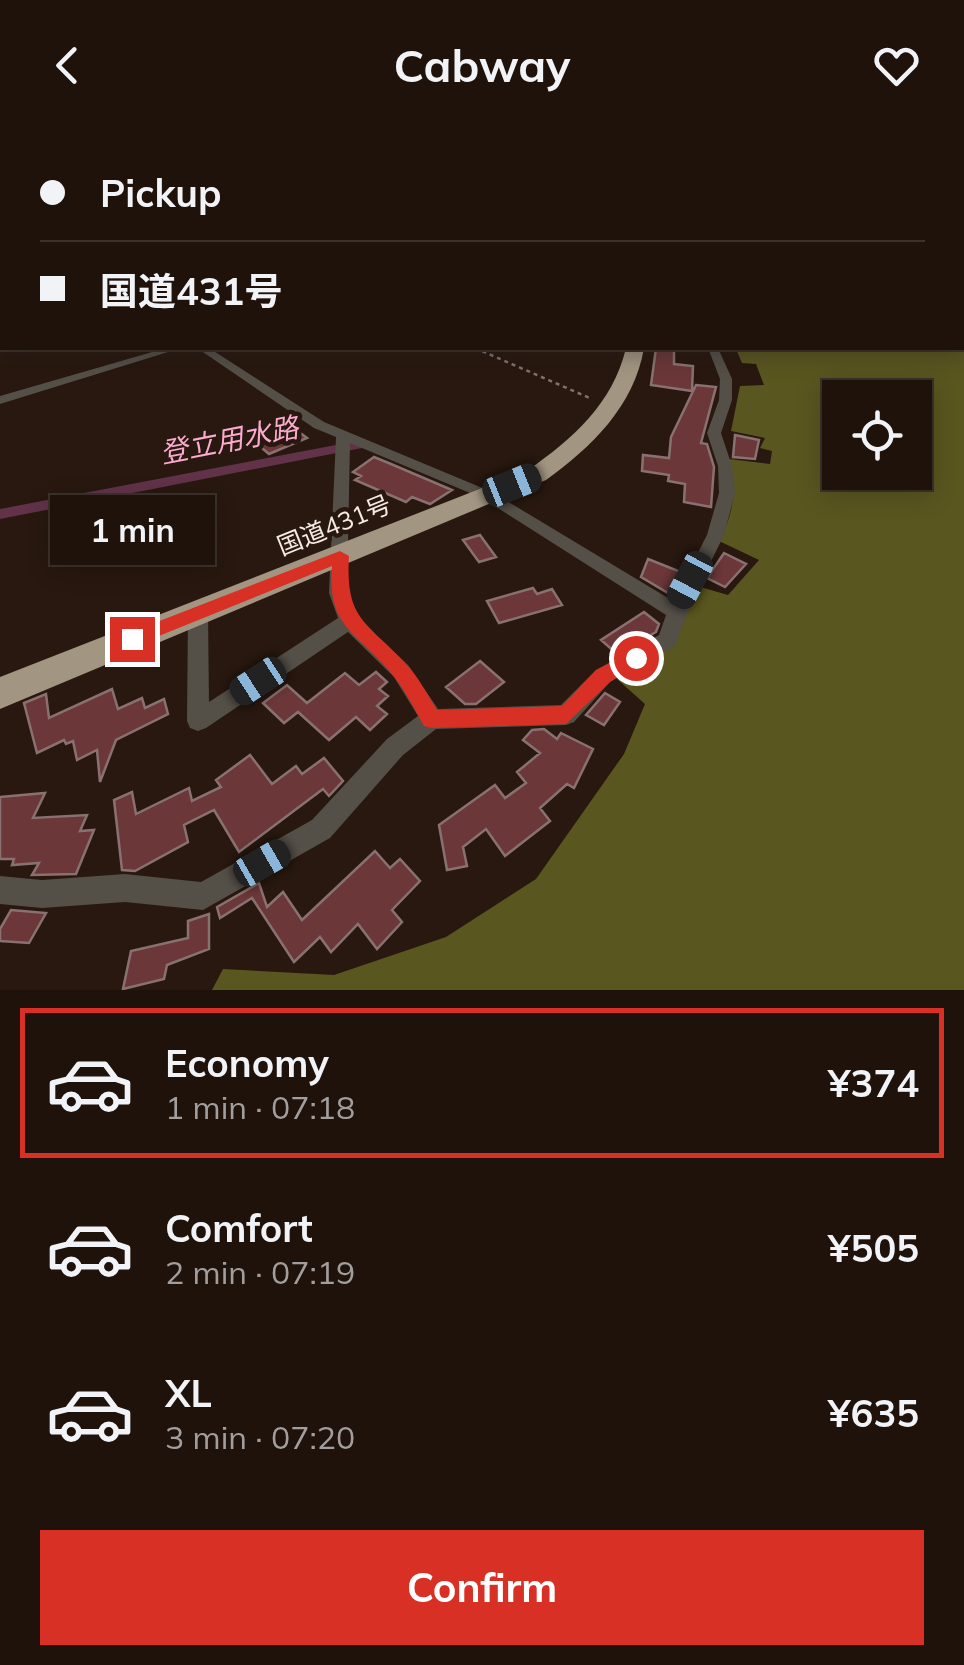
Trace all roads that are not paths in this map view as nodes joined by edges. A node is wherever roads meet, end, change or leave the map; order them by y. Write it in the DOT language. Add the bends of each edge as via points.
graph roads {
  1 [pos="169,350"];
  2 [pos="205,350"];
  3 [pos="635,350"];
  4 [pos="714,350"];
  5 [pos="0,400"];
  6 [pos="343,435"];
  7 [pos="488,495"];
  8 [pos="340,556"];
  9 [pos="674,611"];
  10 [pos="198,612"];
  11 [pos="349,621"];
  12 [pos="0,693"];
  13 [pos="432,719"];
  14 [pos="0,890"];
  1 -- 5 [label="street"];
  2 -- 6 [label="street"];
  3 -- 7 [label="highway, 国道431号" via="633,366 609,406 569,454"];
  4 -- 9 [label="street" via="729,380 714,433 727,473 722,519"];
  6 -- 7 [label="street"];
  6 -- 8 [label="street"];
  7 -- 8 [label="highway, 国道431号"];
  7 -- 9 [label="street"];
  8 -- 10 [label="highway, 国道431号"];
  8 -- 11 [label="street" via="338,593"];
  9 -- 13 [label="street" via="668,640 603,676 566,715"];
  10 -- 11 [label="street" via="198,721"];
  10 -- 12 [label="highway, 国道431号"];
  11 -- 13 [label="street" via="401,671"];
  13 -- 14 [label="street" via="396,747 320,830 202,896 125,888"];
}
